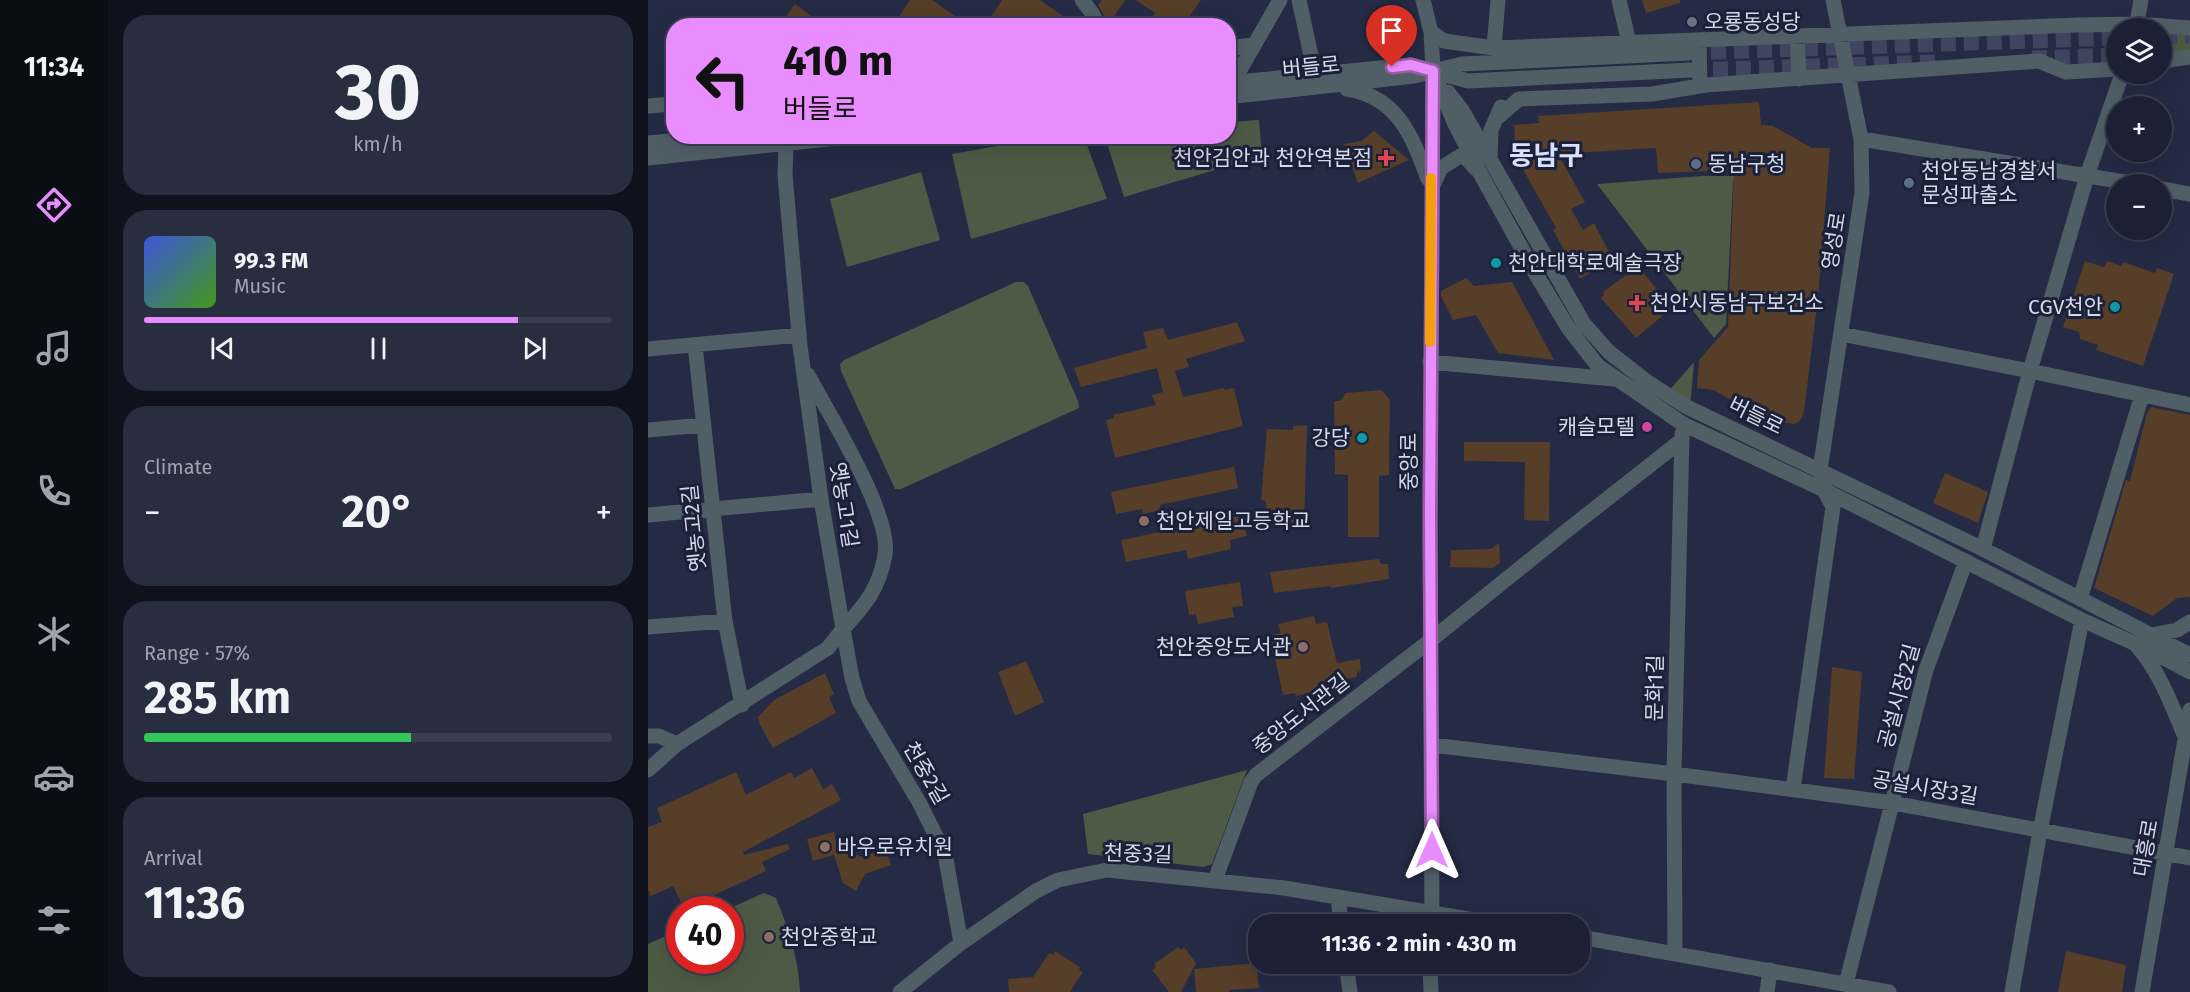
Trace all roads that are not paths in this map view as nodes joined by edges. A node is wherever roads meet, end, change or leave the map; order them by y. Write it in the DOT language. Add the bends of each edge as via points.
graph roads {
  1 [pos="1082,0"];
  2 [pos="1280,0"];
  3 [pos="1299,0"];
  4 [pos="1423,0"];
  5 [pos="1498,0"];
  6 [pos="1619,0"];
  7 [pos="1833,0"];
  8 [pos="2141,0"];
  9 [pos="1094,18"];
  10 [pos="2138,18"];
  11 [pos="2106,27"];
  12 [pos="2172,27"];
  13 [pos="2190,28"];
  14 [pos="1431,32"];
  15 [pos="1840,34"];
  16 [pos="1797,36"];
  17 [pos="1701,40"];
  18 [pos="1629,43"];
  19 [pos="1254,45"];
  20 [pos="1236,47"];
  21 [pos="1494,48"];
  22 [pos="1688,53"];
  23 [pos="2190,57"];
  24 [pos="2172,60"];
  25 [pos="1690,70"];
  26 [pos="2106,70"];
  27 [pos="1433,71"];
  28 [pos="1315,74"];
  29 [pos="1849,75"];
  30 [pos="1236,76"];
  31 [pos="1564,77"];
  32 [pos="1799,79"];
  33 [pos="2119,84"];
  34 [pos="1236,86"];
  35 [pos="1703,86"];
  36 [pos="1236,87"];
  37 [pos="1330,87"];
  38 [pos="666,105"];
  39 [pos="648,106"];
  40 [pos="1497,117"];
  41 [pos="1861,139"];
  42 [pos="666,141"];
  43 [pos="648,143"];
  44 [pos="794,144"];
  45 [pos="786,145"];
  46 [pos="648,159"];
  47 [pos="1490,159"];
  48 [pos="1480,173"];
  49 [pos="2087,176"];
  50 [pos="2106,179"];
  51 [pos="1431,189"];
  52 [pos="2172,191"];
  53 [pos="2190,194"];
  54 [pos="1841,334"];
  55 [pos="799,335"];
  56 [pos="695,345"];
  57 [pos="648,349"];
  58 [pos="1430,362"];
  59 [pos="804,367"];
  60 [pos="2030,371"];
  61 [pos="1617,380"];
  62 [pos="2142,395"];
  63 [pos="2190,405"];
  64 [pos="1683,424"];
  65 [pos="703,425"];
  66 [pos="648,430"];
  67 [pos="1682,440"];
  68 [pos="1820,471"];
  69 [pos="1824,490"];
  70 [pos="821,499"];
  71 [pos="713,509"];
  72 [pos="648,515"];
  73 [pos="1983,549"];
  74 [pos="1966,561"];
  75 [pos="2080,599"];
  76 [pos="2082,620"];
  77 [pos="725,621"];
  78 [pos="2190,622"];
  79 [pos="648,627"];
  80 [pos="843,629"];
  81 [pos="2152,634"];
  82 [pos="1431,640"];
  83 [pos="2134,643"];
  84 [pos="2190,655"];
  85 [pos="2190,672"];
  86 [pos="742,705"];
  87 [pos="2190,710"];
  88 [pos="648,736"];
  89 [pos="2186,738"];
  90 [pos="677,744"];
  91 [pos="1432,745"];
  92 [pos="648,770"];
  93 [pos="1674,774"];
  94 [pos="1793,789"];
  95 [pos="1893,803"];
  96 [pos="2040,831"];
  97 [pos="2166,855"];
  98 [pos="2190,858"];
  99 [pos="1215,880"];
  100 [pos="1338,898"];
  101 [pos="1340,914"];
  102 [pos="1410,914"];
  103 [pos="1432,914"];
  104 [pos="1590,939"];
  105 [pos="961,943"];
  106 [pos="1675,953"];
  107 [pos="1770,970"];
  108 [pos="1348,974"];
  109 [pos="1430,974"];
  110 [pos="1846,984"];
  111 [pos="900,992"];
  112 [pos="1350,992"];
  113 [pos="1431,992"];
  114 [pos="1767,992"];
  115 [pos="1889,992"];
  116 [pos="2012,992"];
  117 [pos="2142,992"];
  1 -- 9 [label="street"];
  2 -- 19 [label="street"];
  3 -- 28 [label="street"];
  4 -- 14 [label="street, 중앙로"];
  5 -- 21 [label="street"];
  6 -- 18 [label="street"];
  7 -- 15 [label="street, 영성로"];
  8 -- 10 [label="street"];
  11 -- 15 [label="street"];
  12 -- 13 [label="street"];
  14 -- 21 [label="street" via="1444,41"];
  14 -- 27 [label="street, 중앙로"];
  15 -- 16 [label="street"];
  15 -- 29 [label="street, 영성로"];
  16 -- 17 [label="street"];
  16 -- 32 [label="street"];
  17 -- 18 [label="street"];
  17 -- 35 [label="street"];
  18 -- 21 [label="street"];
  19 -- 20 [label="street"];
  19 -- 30 [label="street"];
  22 -- 27 [label="street" via="1462,64"];
  23 -- 24 [label="street"];
  25 -- 31 [label="street"];
  26 -- 29 [label="street" via="2066,72 2039,61"];
  27 -- 28 [label="street, 버들로" via="1411,65"];
  27 -- 31 [label="street" via="1468,81"];
  27 -- 37 [label="street, 버들로"];
  27 -- 47 [label="street, 버들로" via="1462,110"];
  27 -- 48 [label="street, 버들로"];
  27 -- 51 [label="street, 중앙로"];
  28 -- 34 [label="street, 버들로"];
  29 -- 32 [label="street"];
  29 -- 41 [label="street, 영성로"];
  31 -- 40 [label="street" via="1516,92 1503,104"];
  32 -- 35 [label="street"];
  33 -- 49 [label="street"];
  35 -- 40 [label="street" via="1652,94 1519,99"];
  36 -- 37 [label="street, 버들로"];
  37 -- 51 [label="street" via="1364,92 1386,104 1406,127"];
  38 -- 39 [label="street"];
  40 -- 47 [label="street" via="1491,130"];
  41 -- 49 [label="street"];
  41 -- 54 [label="street, 영성로" via="1863,193"];
  42 -- 43 [label="street"];
  44 -- 45 [label="street"];
  45 -- 46 [label="street"];
  45 -- 55 [label="street, 옛농고1길" via="785,175"];
  47 -- 68 [label="street, 버들로" via="1584,324 1609,352 1685,406"];
  48 -- 51 [label="street" via="1460,156 1441,168"];
  48 -- 61 [label="street, 버들로" via="1569,329 1598,366"];
  49 -- 50 [label="street"];
  49 -- 60 [label="street"];
  51 -- 58 [label="street, 중앙로"];
  52 -- 53 [label="street"];
  54 -- 60 [label="street"];
  54 -- 68 [label="street, 영성로"];
  55 -- 56 [label="street"];
  55 -- 59 [label="street, 옛농고1길"];
  56 -- 57 [label="street"];
  56 -- 65 [label="street, 옛농고2길"];
  58 -- 61 [label="street, 버들로"];
  58 -- 82 [label="street, 중앙로"];
  59 -- 70 [label="street, 옛농고1길"];
  59 -- 80 [label="street" via="875,501 883,529 885,553 876,586 867,603"];
  60 -- 62 [label="street"];
  60 -- 73 [label="street"];
  61 -- 64 [label="street, 버들로"];
  62 -- 63 [label="street"];
  62 -- 75 [label="street"];
  64 -- 67 [label="street, 문화1길"];
  64 -- 69 [label="street, 버들로"];
  65 -- 66 [label="street"];
  65 -- 71 [label="street, 옛농고2길"];
  67 -- 82 [label="street, 중앙도서관길"];
  67 -- 93 [label="street, 문화1길"];
  68 -- 69 [label="street, 영성로"];
  68 -- 73 [label="street, 버들로"];
  69 -- 74 [label="street, 버들로"];
  69 -- 94 [label="street, 영성로" via="1833,507"];
  70 -- 71 [label="street"];
  70 -- 80 [label="street, 옛농고1길"];
  71 -- 72 [label="street"];
  71 -- 77 [label="street, 옛농고2길"];
  73 -- 75 [label="street, 버들로"];
  74 -- 76 [label="street, 버들로"];
  74 -- 95 [label="street, 공설시장2길" via="1926,670"];
  75 -- 81 [label="street, 버들로"];
  76 -- 83 [label="street, 버들로"];
  76 -- 96 [label="street"];
  77 -- 79 [label="street"];
  77 -- 86 [label="street, 옛농고2길"];
  78 -- 81 [label="street" via="2177,630"];
  80 -- 86 [label="street" via="828,648"];
  80 -- 105 [label="street, 천중2길" via="859,701 945,854"];
  81 -- 84 [label="street, 버들로"];
  82 -- 91 [label="street, 중앙로"];
  82 -- 99 [label="street, 중앙도서관길" via="1256,775"];
  83 -- 85 [label="street, 버들로"];
  83 -- 89 [label="street" via="2165,692"];
  86 -- 90 [label="street"];
  87 -- 89 [label="street, 대흥로"];
  88 -- 90 [label="street"];
  89 -- 97 [label="street, 대흥로"];
  90 -- 92 [label="street"];
  91 -- 93 [label="street, 공설시장3길"];
  91 -- 103 [label="street, 중앙로"];
  93 -- 94 [label="street, 공설시장3길"];
  93 -- 106 [label="street, 문화1길"];
  94 -- 95 [label="street, 공설시장3길"];
  95 -- 96 [label="street, 공설시장3길"];
  95 -- 110 [label="street, 공설시장2길"];
  96 -- 97 [label="street, 공설시장3길"];
  96 -- 116 [label="street"];
  97 -- 98 [label="street, 공설시장3길"];
  97 -- 117 [label="street, 대흥로"];
  99 -- 100 [label="street, 천중3길"];
  99 -- 105 [label="street, 천중3길" via="1107,870 1058,880"];
  100 -- 101 [label="street"];
  100 -- 102 [label="street, 천중3길"];
  104 -- 106 [label="street"];
  105 -- 111 [label="street, 천중3길"];
  106 -- 107 [label="street"];
  107 -- 110 [label="street"];
  107 -- 114 [label="street"];
  108 -- 112 [label="street"];
  109 -- 113 [label="street"];
  110 -- 115 [label="street"];
}
